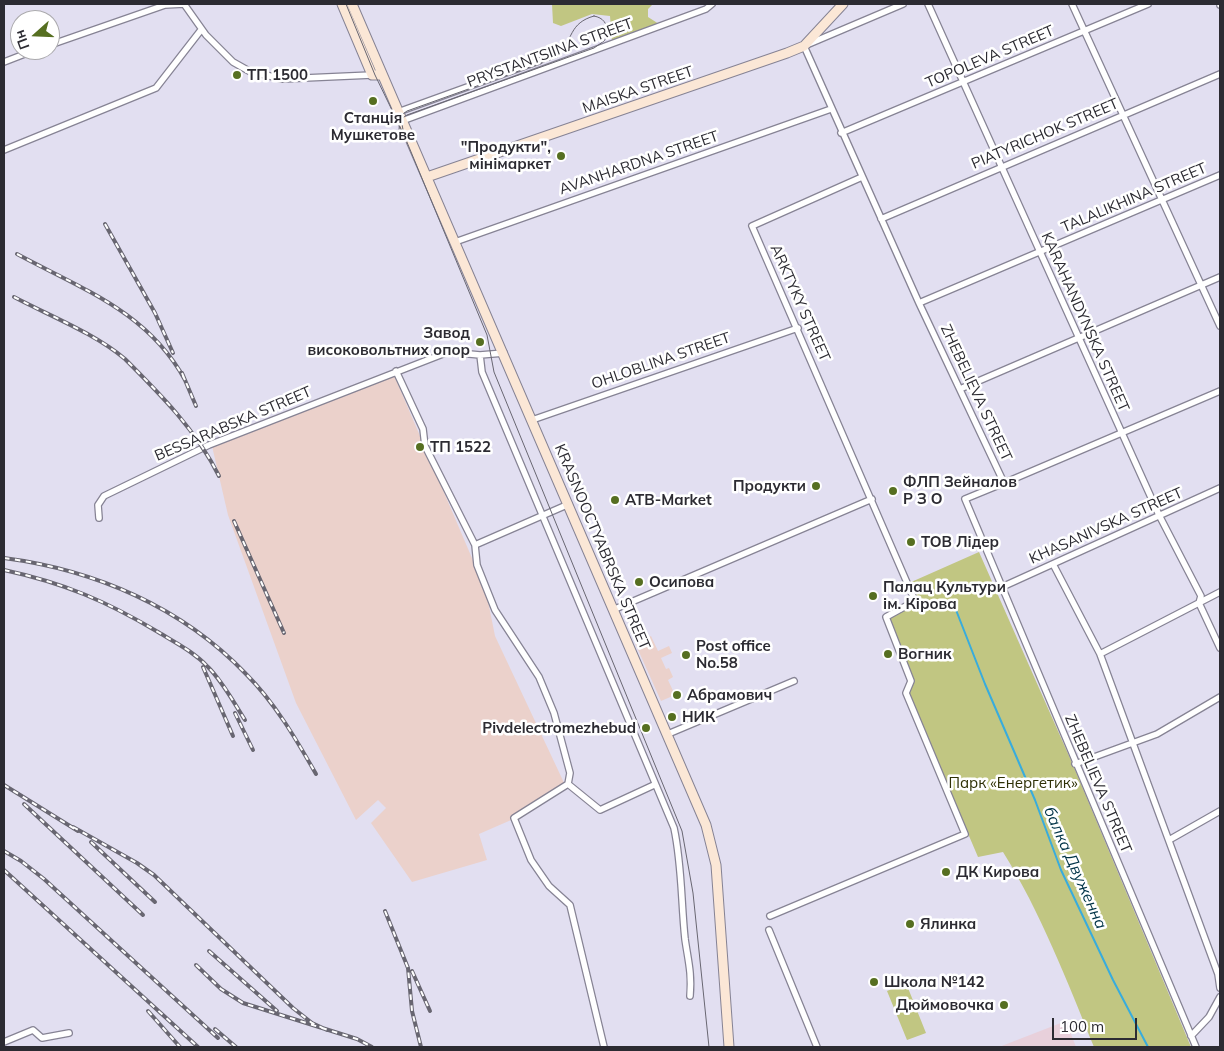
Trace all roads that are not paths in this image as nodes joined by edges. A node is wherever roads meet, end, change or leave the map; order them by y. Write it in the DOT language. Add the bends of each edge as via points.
graph roads {
  1 [pos="184,4"];
  2 [pos="712,4"];
  3 [pos="843,4"];
  4 [pos="903,4"];
  5 [pos="928,4"];
  6 [pos="1072,4"];
  7 [pos="1148,4"];
  8 [pos="349,8"];
  9 [pos="201,30"];
  10 [pos="1084,31"];
  11 [pos="60,41"];
  12 [pos="804,46"];
  13 [pos="539,61"];
  14 [pos="1220,74"];
  15 [pos="377,75"];
  16 [pos="963,82"];
  17 [pos="831,109"];
  18 [pos="1123,115"];
  19 [pos="400,116"];
  20 [pos="842,132"];
  21 [pos="4,150"];
  22 [pos="1001,166"];
  23 [pos="1220,175"];
  24 [pos="427,177"];
  25 [pos="862,177"];
  26 [pos="1162,199"];
  27 [pos="881,219"];
  28 [pos="455,242"];
  29 [pos="1040,252"];
  30 [pos="1220,277"];
  31 [pos="1201,285"];
  32 [pos="919,303"];
  33 [pos="1220,326"];
  34 [pos="798,328"];
  35 [pos="1080,338"];
  36 [pos="504,353"];
  37 [pos="480,355"];
  38 [pos="396,372"];
  39 [pos="960,389"];
  40 [pos="1220,391"];
  41 [pos="532,420"];
  42 [pos="1122,432"];
  43 [pos="1004,483"];
  44 [pos="1220,488"];
  45 [pos="872,499"];
  46 [pos="569,504"];
  47 [pos="1159,515"];
  48 [pos="544,516"];
  49 [pos="99,518"];
  50 [pos="474,545"];
  51 [pos="1053,564"];
  52 [pos="1002,587"];
  53 [pos="1220,592"];
  54 [pos="1199,603"];
  55 [pos="615,610"];
  56 [pos="1220,648"];
  57 [pos="1100,654"];
  58 [pos="794,681"];
  59 [pos="1220,697"];
  60 [pos="668,734"];
  61 [pos="1134,743"];
  62 [pos="1075,764"];
  63 [pos="568,784"];
  64 [pos="654,785"];
  65 [pos="1220,811"];
  66 [pos="1168,840"];
  67 [pos="770,916"];
  68 [pos="769,930"];
  69 [pos="1220,988"];
  70 [pos="690,996"];
  71 [pos="1220,997"];
  72 [pos="69,1033"];
  73 [pos="1191,1036"];
  74 [pos="4,1042"];
  75 [pos="604,1047"];
  76 [pos="729,1047"];
  77 [pos="817,1047"];
  78 [pos="1196,1047"];
  1 -- 9 [label="street"];
  1 -- 11 [label="street" via="165,4"];
  2 -- 19 [label="street, PRYSTANTSIINA STREET" via="706,9"];
  3 -- 12 [label="main road, MAISKA STREET"];
  4 -- 12 [label="street"];
  5 -- 16 [label="street, KARAHANDYNSKA STREET"];
  6 -- 10 [label="street"];
  7 -- 10 [label="street, TOPOLEVA STREET"];
  8 -- 15 [label="main road, KRASNOOCTYABRSKA STREET"];
  9 -- 15 [label="street" via="233,62 256,74 282,79"];
  9 -- 21 [label="street" via="156,88"];
  10 -- 16 [label="street, TOPOLEVA STREET"];
  10 -- 18 [label="street"];
  12 -- 17 [label="street, ZHEBELIEVA STREET"];
  12 -- 24 [label="main road, MAISKA STREET"];
  13 -- 19 [label="street, PRYSTANTSIINA STREET"];
  14 -- 18 [label="street, PIATYRICHOK STREET"];
  15 -- 19 [label="main road, KRASNOOCTYABRSKA STREET"];
  16 -- 20 [label="street, TOPOLEVA STREET"];
  16 -- 22 [label="street, KARAHANDYNSKA STREET"];
  17 -- 20 [label="street, ZHEBELIEVA STREET"];
  17 -- 28 [label="street, AVANHARDNA STREET"];
  18 -- 22 [label="street, PIATYRICHOK STREET"];
  18 -- 26 [label="street"];
  19 -- 24 [label="main road, KRASNOOCTYABRSKA STREET"];
  20 -- 25 [label="street, ZHEBELIEVA STREET"];
  22 -- 27 [label="street, PIATYRICHOK STREET"];
  22 -- 29 [label="street, KARAHANDYNSKA STREET"];
  23 -- 26 [label="street, TALALIKHINA STREET"];
  24 -- 28 [label="main road, KRASNOOCTYABRSKA STREET"];
  25 -- 27 [label="street, ZHEBELIEVA STREET"];
  25 -- 34 [label="street, ARKTYKY STREET" via="752,226"];
  26 -- 29 [label="street, TALALIKHINA STREET"];
  26 -- 31 [label="street"];
  27 -- 32 [label="street, ZHEBELIEVA STREET"];
  28 -- 36 [label="main road, KRASNOOCTYABRSKA STREET"];
  29 -- 32 [label="street, TALALIKHINA STREET"];
  29 -- 35 [label="street, KARAHANDYNSKA STREET"];
  30 -- 31 [label="street"];
  31 -- 33 [label="street"];
  31 -- 35 [label="street"];
  32 -- 39 [label="street, ZHEBELIEVA STREET"];
  34 -- 41 [label="street, OHLOBLINA STREET"];
  34 -- 45 [label="street, ARKTYKY STREET"];
  35 -- 39 [label="street"];
  35 -- 42 [label="street, KARAHANDYNSKA STREET"];
  36 -- 37 [label="street, BESSARABSKA STREET"];
  36 -- 41 [label="main road, KRASNOOCTYABRSKA STREET"];
  37 -- 38 [label="street, BESSARABSKA STREET" via="448,352"];
  37 -- 48 [label="street" via="482,372"];
  38 -- 49 [label="street, BESSARABSKA STREET" via="208,445 112,492 100,499"];
  38 -- 50 [label="street" via="422,429 425,446"];
  39 -- 43 [label="street, ZHEBELIEVA STREET"];
  40 -- 42 [label="street"];
  41 -- 46 [label="main road, KRASNOOCTYABRSKA STREET"];
  42 -- 43 [label="street"];
  42 -- 47 [label="street, KARAHANDYNSKA STREET"];
  43 -- 52 [label="street, ZHEBELIEVA STREET" via="965,499"];
  44 -- 47 [label="street, KHASANIVSKA STREET"];
  45 -- 55 [label="street"];
  45 -- 67 [label="street, ARKTYKY STREET" via="914,601 886,617 911,681 906,693 965,834"];
  46 -- 48 [label="street"];
  46 -- 55 [label="main road, KRASNOOCTYABRSKA STREET"];
  47 -- 51 [label="street, KHASANIVSKA STREET"];
  47 -- 54 [label="street, KARAHANDYNSKA STREET" via="1201,596"];
  48 -- 50 [label="street"];
  48 -- 64 [label="street"];
  50 -- 63 [label="street" via="477,565 496,610 539,677 554,713 570,773"];
  51 -- 52 [label="street, KHASANIVSKA STREET"];
  51 -- 57 [label="street"];
  52 -- 62 [label="street, ZHEBELIEVA STREET"];
  53 -- 54 [label="street"];
  54 -- 56 [label="street, KARAHANDYNSKA STREET"];
  54 -- 57 [label="street"];
  55 -- 60 [label="main road, KRASNOOCTYABRSKA STREET"];
  57 -- 61 [label="street"];
  58 -- 60 [label="street"];
  59 -- 61 [label="street"];
  60 -- 76 [label="main road, KRASNOOCTYABRSKA STREET" via="713,846"];
  61 -- 62 [label="street"];
  61 -- 66 [label="street"];
  62 -- 73 [label="street, ZHEBELIEVA STREET"];
  63 -- 64 [label="street" via="600,810"];
  63 -- 75 [label="street" via="514,818 531,860 549,886 570,905"];
  64 -- 70 [label="street" via="678,844 685,940 692,974"];
  65 -- 66 [label="street"];
  66 -- 69 [label="street" via="1218,974"];
  68 -- 77 [label="street"];
  71 -- 73 [label="street" via="1209,1017"];
  72 -- 74 [label="street" via="42,1038 34,1030"];
  73 -- 78 [label="street, ZHEBELIEVA STREET"];
}
